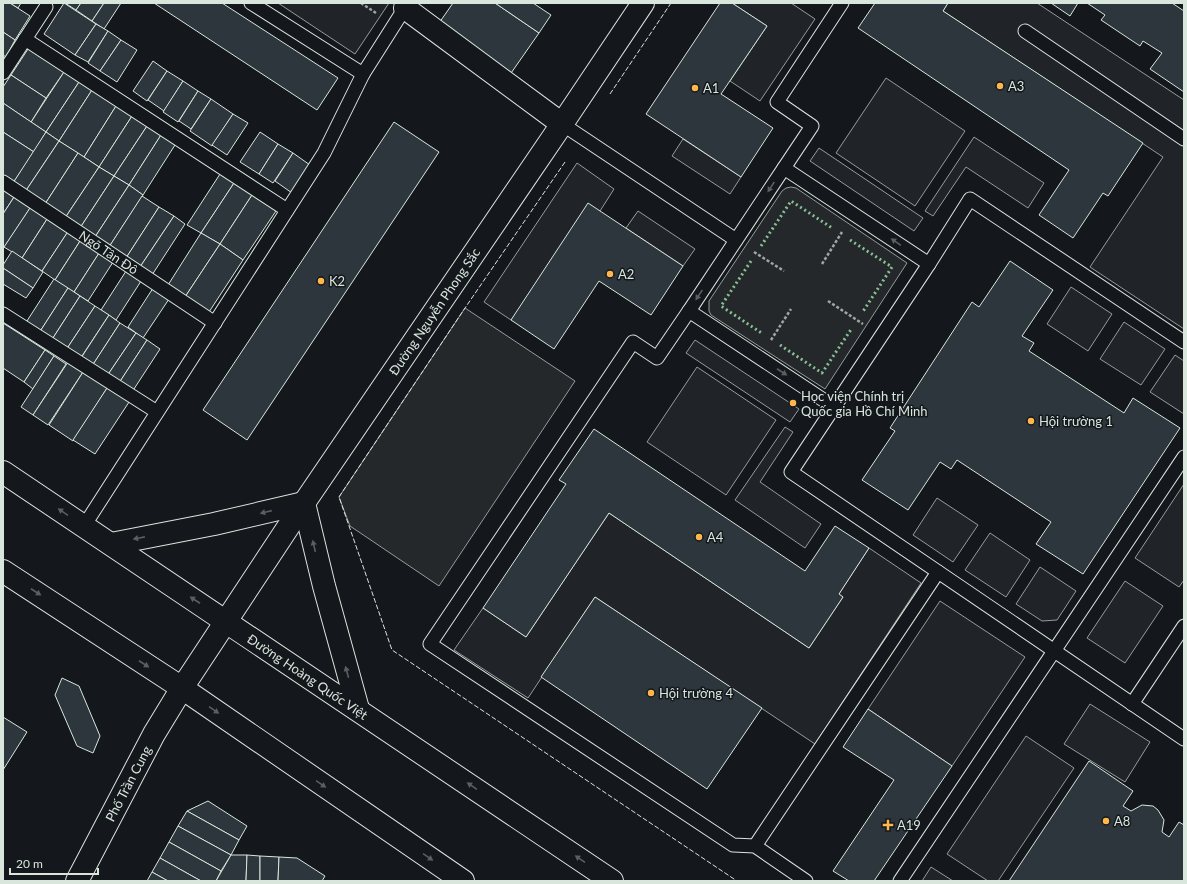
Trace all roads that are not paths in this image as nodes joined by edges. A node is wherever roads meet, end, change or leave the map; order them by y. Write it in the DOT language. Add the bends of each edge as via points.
graph roads {
  1 [pos="251,3"];
  2 [pos="643,3"];
  3 [pos="842,3"];
  4 [pos="407,5"];
  5 [pos="46,7"];
  6 [pos="1025,31"];
  7 [pos="25,39"];
  8 [pos="3,73"];
  9 [pos="363,74"];
  10 [pos="562,124"];
  11 [pos="1184,139"];
  12 [pos="784,168"];
  13 [pos="3,182"];
  14 [pos="287,210"];
  15 [pos="736,240"];
  16 [pos="929,264"];
  17 [pos="689,311"];
  18 [pos="3,314"];
  19 [pos="215,323"];
  20 [pos="1184,342"];
  21 [pos="834,407"];
  22 [pos="158,412"];
  23 [pos="1184,457"];
  24 [pos="3,472"];
  25 [pos="304,503"];
  26 [pos="84,526"];
  27 [pos="111,544"];
  28 [pos="3,571"];
  29 [pos="938,572"];
  30 [pos="227,621"];
  31 [pos="1184,626"];
  32 [pos="1054,651"];
  33 [pos="182,688"];
  34 [pos="1132,704"];
  35 [pos="358,709"];
  36 [pos="1184,739"];
  37 [pos="755,846"];
  38 [pos="77,881"];
  39 [pos="463,881"];
  40 [pos="612,881"];
  41 [pos="806,881"];
  42 [pos="900,881"];
  1 -- 9 [label="lane"];
  2 -- 10 [label="main road, Đường Nguyễn Phong Sắc"];
  3 -- 12 [label="lane" via="777,102 812,126"];
  4 -- 9 [label="lane"];
  4 -- 10 [label="main road"];
  5 -- 7 [label="lane"];
  6 -- 11 [label="lane"];
  7 -- 8 [label="lane"];
  7 -- 14 [label="lane"];
  9 -- 14 [label="lane" via="324,153"];
  10 -- 15 [label="lane"];
  10 -- 25 [label="main road, Đường Nguyễn Phong Sắc"];
  12 -- 15 [label="lane, one-way"];
  16 -- 12 [label="lane, one-way"];
  13 -- 19 [label="lane, Ngõ Tân Đô"];
  14 -- 19 [label="lane"];
  15 -- 17 [label="lane, one-way"];
  16 -- 20 [label="lane" via="970,199"];
  16 -- 21 [label="lane"];
  17 -- 21 [label="lane, one-way"];
  17 -- 37 [label="lane" via="657,358 633,342 430,644 733,845"];
  18 -- 22 [label="lane"];
  19 -- 22 [label="lane"];
  21 -- 29 [label="lane" via="791,472"];
  22 -- 26 [label="lane"];
  23 -- 32 [label="lane"];
  26 -- 24 [label="main road, Đường Hoàng Quốc Việt, one-way"];
  25 -- 27 [label="main road, one-way"];
  25 -- 30 [label="main road, Đường Nguyễn Phong Sắc"];
  35 -- 25 [label="main road, one-way"];
  26 -- 27 [label="main road, Đường Hoàng Quốc Việt"];
  30 -- 27 [label="main road, Đường Hoàng Quốc Việt, one-way"];
  28 -- 33 [label="main road, one-way"];
  29 -- 32 [label="lane"];
  29 -- 37 [label="lane"];
  30 -- 33 [label="main road, Phố Trần Cung"];
  30 -- 35 [label="main road, Đường Hoàng Quốc Việt"];
  31 -- 34 [label="lane"];
  32 -- 34 [label="lane"];
  32 -- 42 [label="lane"];
  33 -- 38 [label="main road, Phố Trần Cung" via="154,734"];
  33 -- 39 [label="main road, one-way"];
  34 -- 36 [label="lane"];
  40 -- 35 [label="main road, Đường Hoàng Quốc Việt, one-way"];
  37 -- 41 [label="lane"];
}
